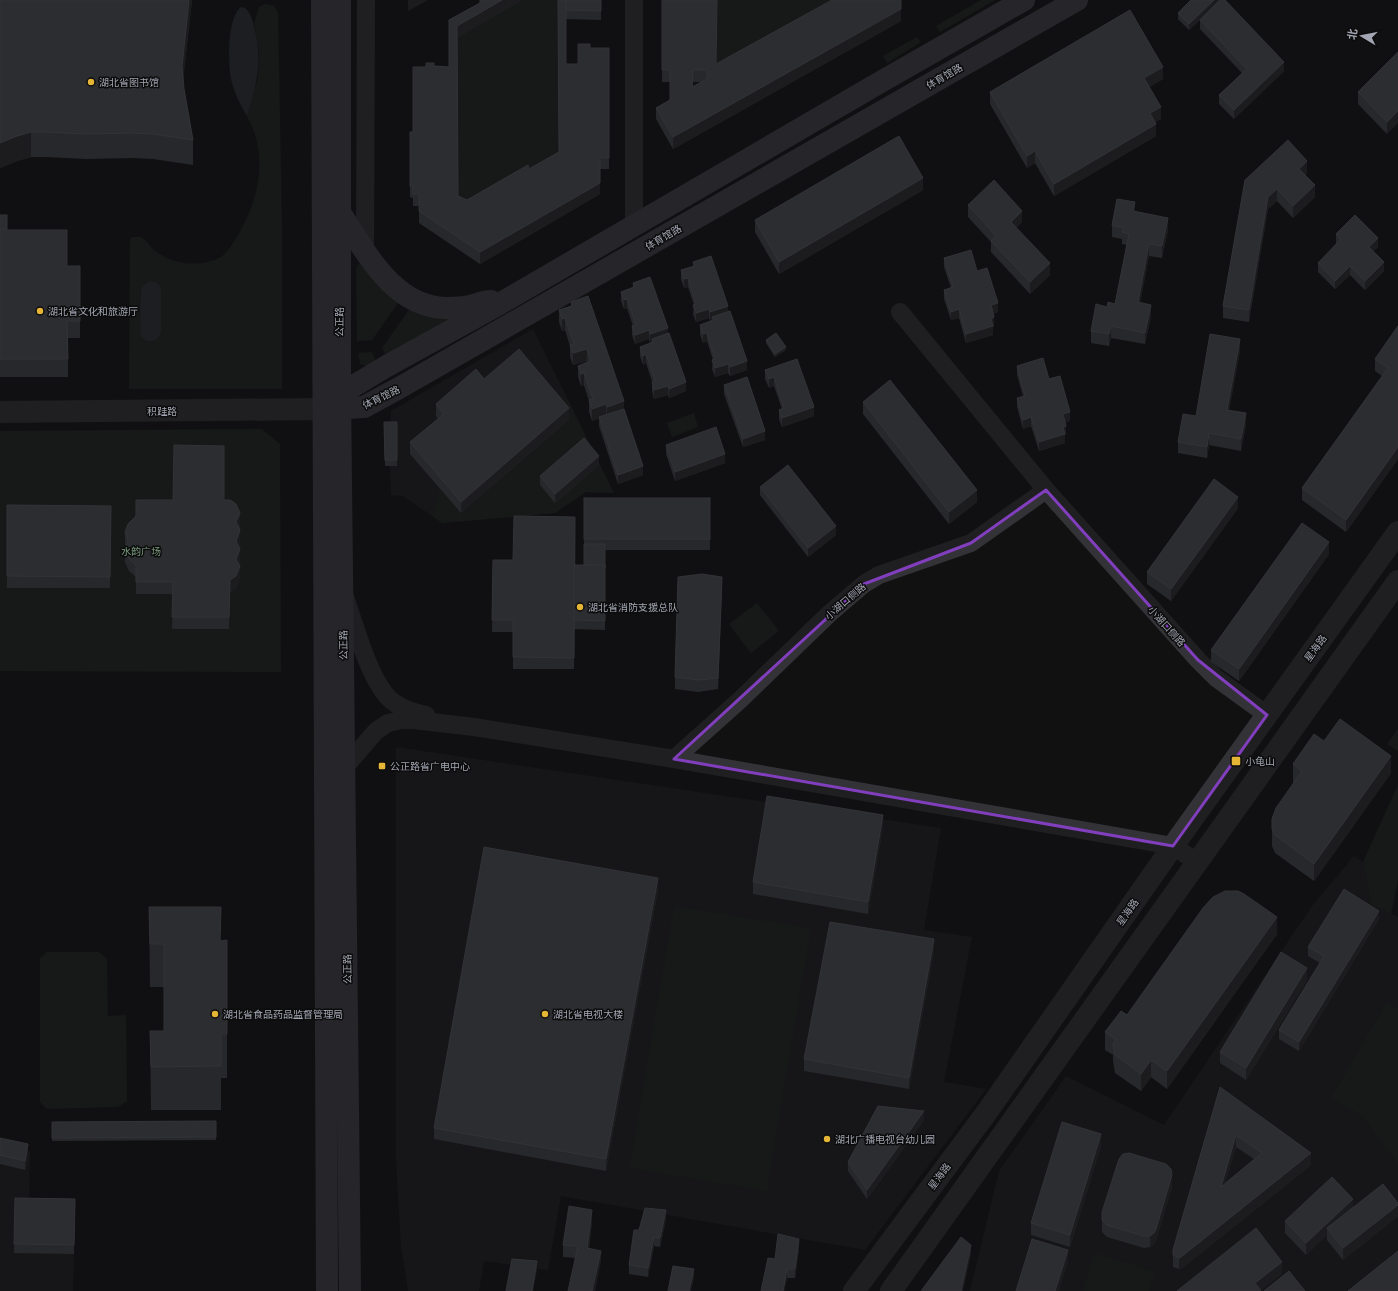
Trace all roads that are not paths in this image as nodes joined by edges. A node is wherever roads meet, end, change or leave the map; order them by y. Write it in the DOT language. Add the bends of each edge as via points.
graph roads {
  1 [pos="322,0"];
  2 [pos="340,0"];
  3 [pos="366,0"];
  4 [pos="634,0"];
  5 [pos="1024,0"];
  6 [pos="1077,0"];
  7 [pos="339,211"];
  8 [pos="634,226"];
  9 [pos="365,250"];
  10 [pos="504,301"];
  11 [pos="900,312"];
  12 [pos="334,404"];
  13 [pos="0,412"];
  14 [pos="1046,490"];
  15 [pos="1398,532"];
  16 [pos="1398,581"];
  17 [pos="343,589"];
  18 [pos="1267,715"];
  19 [pos="474,727"];
  20 [pos="674,759"];
  21 [pos="345,767"];
  22 [pos="1173,846"];
  23 [pos="1197,862"];
  24 [pos="327,1291"];
  25 [pos="350,1291"];
  26 [pos="854,1291"];
  27 [pos="890,1291"];
  1 -- 12 [label="main road, 公正路"];
  2 -- 7 [label="main road, 公正路"];
  3 -- 9 [label="street"];
  4 -- 8 [label="street"];
  5 -- 8 [label="main road"];
  6 -- 12 [label="main road, 体育馆路" via="399,388 364,407"];
  7 -- 9 [label="main road"];
  7 -- 12 [label="main road, 公正路"];
  8 -- 10 [label="main road"];
  9 -- 10 [label="main road" via="392,285 409,298 425,305 459,308 487,301"];
  10 -- 12 [label="main road" via="387,366"];
  11 -- 14 [label="street, 小湖口侧路"];
  12 -- 13 [label="street, 积跬路"];
  12 -- 17 [label="main road, 公正路"];
  12 -- 24 [label="main road, 公正路"];
  14 -- 18 [label="street, 小湖口侧路" via="1198,660 1216,678"];
  14 -- 20 [label="street, 小湖口侧路" via="971,543 879,575 864,584"];
  15 -- 18 [label="street, 星海路"];
  16 -- 23 [label="street"];
  17 -- 19 [label="street" via="372,672 391,700 412,711"];
  17 -- 21 [label="main road, 公正路"];
  18 -- 22 [label="street, 星海路"];
  19 -- 20 [label="street"];
  19 -- 21 [label="street" via="414,720 388,723 376,731"];
  20 -- 22 [label="street"];
  21 -- 25 [label="main road, 公正路"];
  22 -- 23 [label="street"];
  22 -- 26 [label="street, 星海路" via="987,1112"];
  23 -- 27 [label="street"];
}
